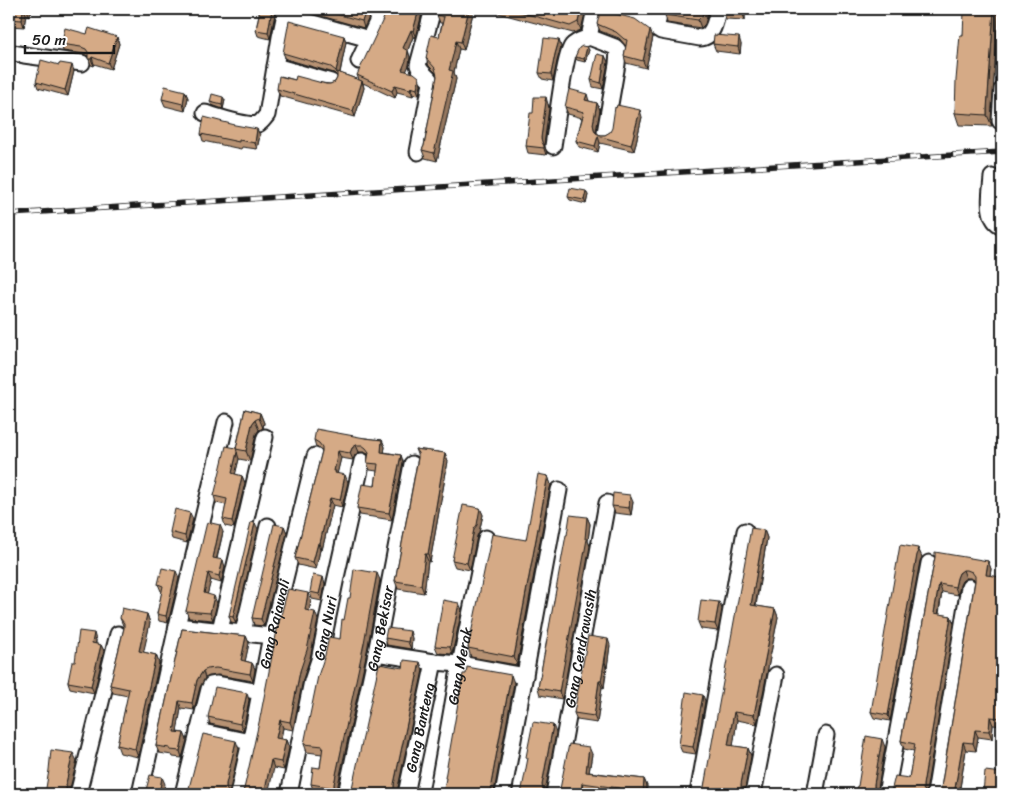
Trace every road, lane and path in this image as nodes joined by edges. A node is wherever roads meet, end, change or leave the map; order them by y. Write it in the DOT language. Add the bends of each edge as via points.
graph roads {
  1 [pos="383,9"];
  2 [pos="433,9"];
  3 [pos="595,9"];
  4 [pos="609,9"];
  5 [pos="661,9"];
  6 [pos="718,9"];
  7 [pos="285,12"];
  8 [pos="656,28"];
  9 [pos="589,37"];
  10 [pos="369,39"];
  11 [pos="9,52"];
  12 [pos="359,61"];
  13 [pos="82,63"];
  14 [pos="275,66"];
  15 [pos="331,82"];
  16 [pos="1002,90"];
  17 [pos="205,113"];
  18 [pos="1000,121"];
  19 [pos="605,133"];
  20 [pos="553,146"];
  21 [pos="418,152"];
  22 [pos="992,178"];
  23 [pos="1002,226"];
  24 [pos="226,422"];
  25 [pos="265,438"];
  26 [pos="314,456"];
  27 [pos="362,461"];
  28 [pos="412,464"];
  29 [pos="559,490"];
  30 [pos="607,503"];
  31 [pos="268,526"];
  32 [pos="745,531"];
  33 [pos="486,538"];
  34 [pos="929,563"];
  35 [pos="269,584"];
  36 [pos="969,587"];
  37 [pos="177,626"];
  38 [pos="220,630"];
  39 [pos="243,632"];
  40 [pos="118,634"];
  41 [pos="271,636"];
  42 [pos="376,653"];
  43 [pos="434,662"];
  44 [pos="460,664"];
  45 [pos="776,675"];
  46 [pos="525,676"];
  47 [pos="260,692"];
  48 [pos="198,731"];
  49 [pos="826,735"];
  50 [pos="250,742"];
  51 [pos="78,794"];
  52 [pos="140,794"];
  53 [pos="183,794"];
  54 [pos="238,794"];
  55 [pos="288,794"];
  56 [pos="346,794"];
  57 [pos="406,794"];
  58 [pos="437,794"];
  59 [pos="503,794"];
  60 [pos="554,794"];
  61 [pos="698,794"];
  62 [pos="753,794"];
  63 [pos="816,794"];
  64 [pos="886,794"];
  65 [pos="935,794"];
  1 -- 10 [label="street"];
  2 -- 21 [label="street" via="418,65 431,83"];
  3 -- 9 [label="street"];
  4 -- 8 [label="street" via="641,17"];
  5 -- 8 [label="street"];
  6 -- 8 [label="street" via="716,21 705,38"];
  7 -- 10 [label="street"];
  7 -- 14 [label="street"];
  9 -- 19 [label="street" via="618,50"];
  9 -- 20 [label="street" via="570,48"];
  10 -- 12 [label="street"];
  11 -- 13 [label="street"];
  14 -- 15 [label="street"];
  14 -- 17 [label="street" via="267,115 261,122 247,124"];
  16 -- 18 [label="street"];
  22 -- 23 [label="street" via="990,213"];
  24 -- 37 [label="street"];
  25 -- 38 [label="street"];
  26 -- 35 [label="street, Gang Rajawali"];
  27 -- 55 [label="street, Gang Nuri"];
  28 -- 42 [label="street, Gang Bekisar"];
  29 -- 46 [label="street"];
  30 -- 60 [label="street, Gang Cendrawasih"];
  31 -- 35 [label="street"];
  32 -- 61 [label="street"];
  33 -- 44 [label="street, Gang Merak"];
  34 -- 64 [label="street"];
  35 -- 39 [label="street"];
  35 -- 41 [label="street, Gang Rajawali"];
  36 -- 65 [label="street"];
  37 -- 38 [label="street"];
  37 -- 52 [label="street"];
  38 -- 39 [label="street"];
  39 -- 41 [label="street"];
  40 -- 51 [label="street"];
  41 -- 47 [label="street, Gang Rajawali"];
  42 -- 43 [label="street"];
  42 -- 56 [label="street, Gang Bekisar"];
  43 -- 44 [label="street"];
  43 -- 57 [label="street, Gang Banteng"];
  44 -- 46 [label="street"];
  44 -- 58 [label="street, Gang Merak"];
  45 -- 62 [label="street"];
  46 -- 59 [label="street"];
  47 -- 48 [label="street" via="211,685"];
  47 -- 50 [label="street, Gang Rajawali"];
  48 -- 50 [label="street"];
  48 -- 53 [label="street"];
  49 -- 63 [label="street"];
  50 -- 54 [label="street, Gang Rajawali"];
}
